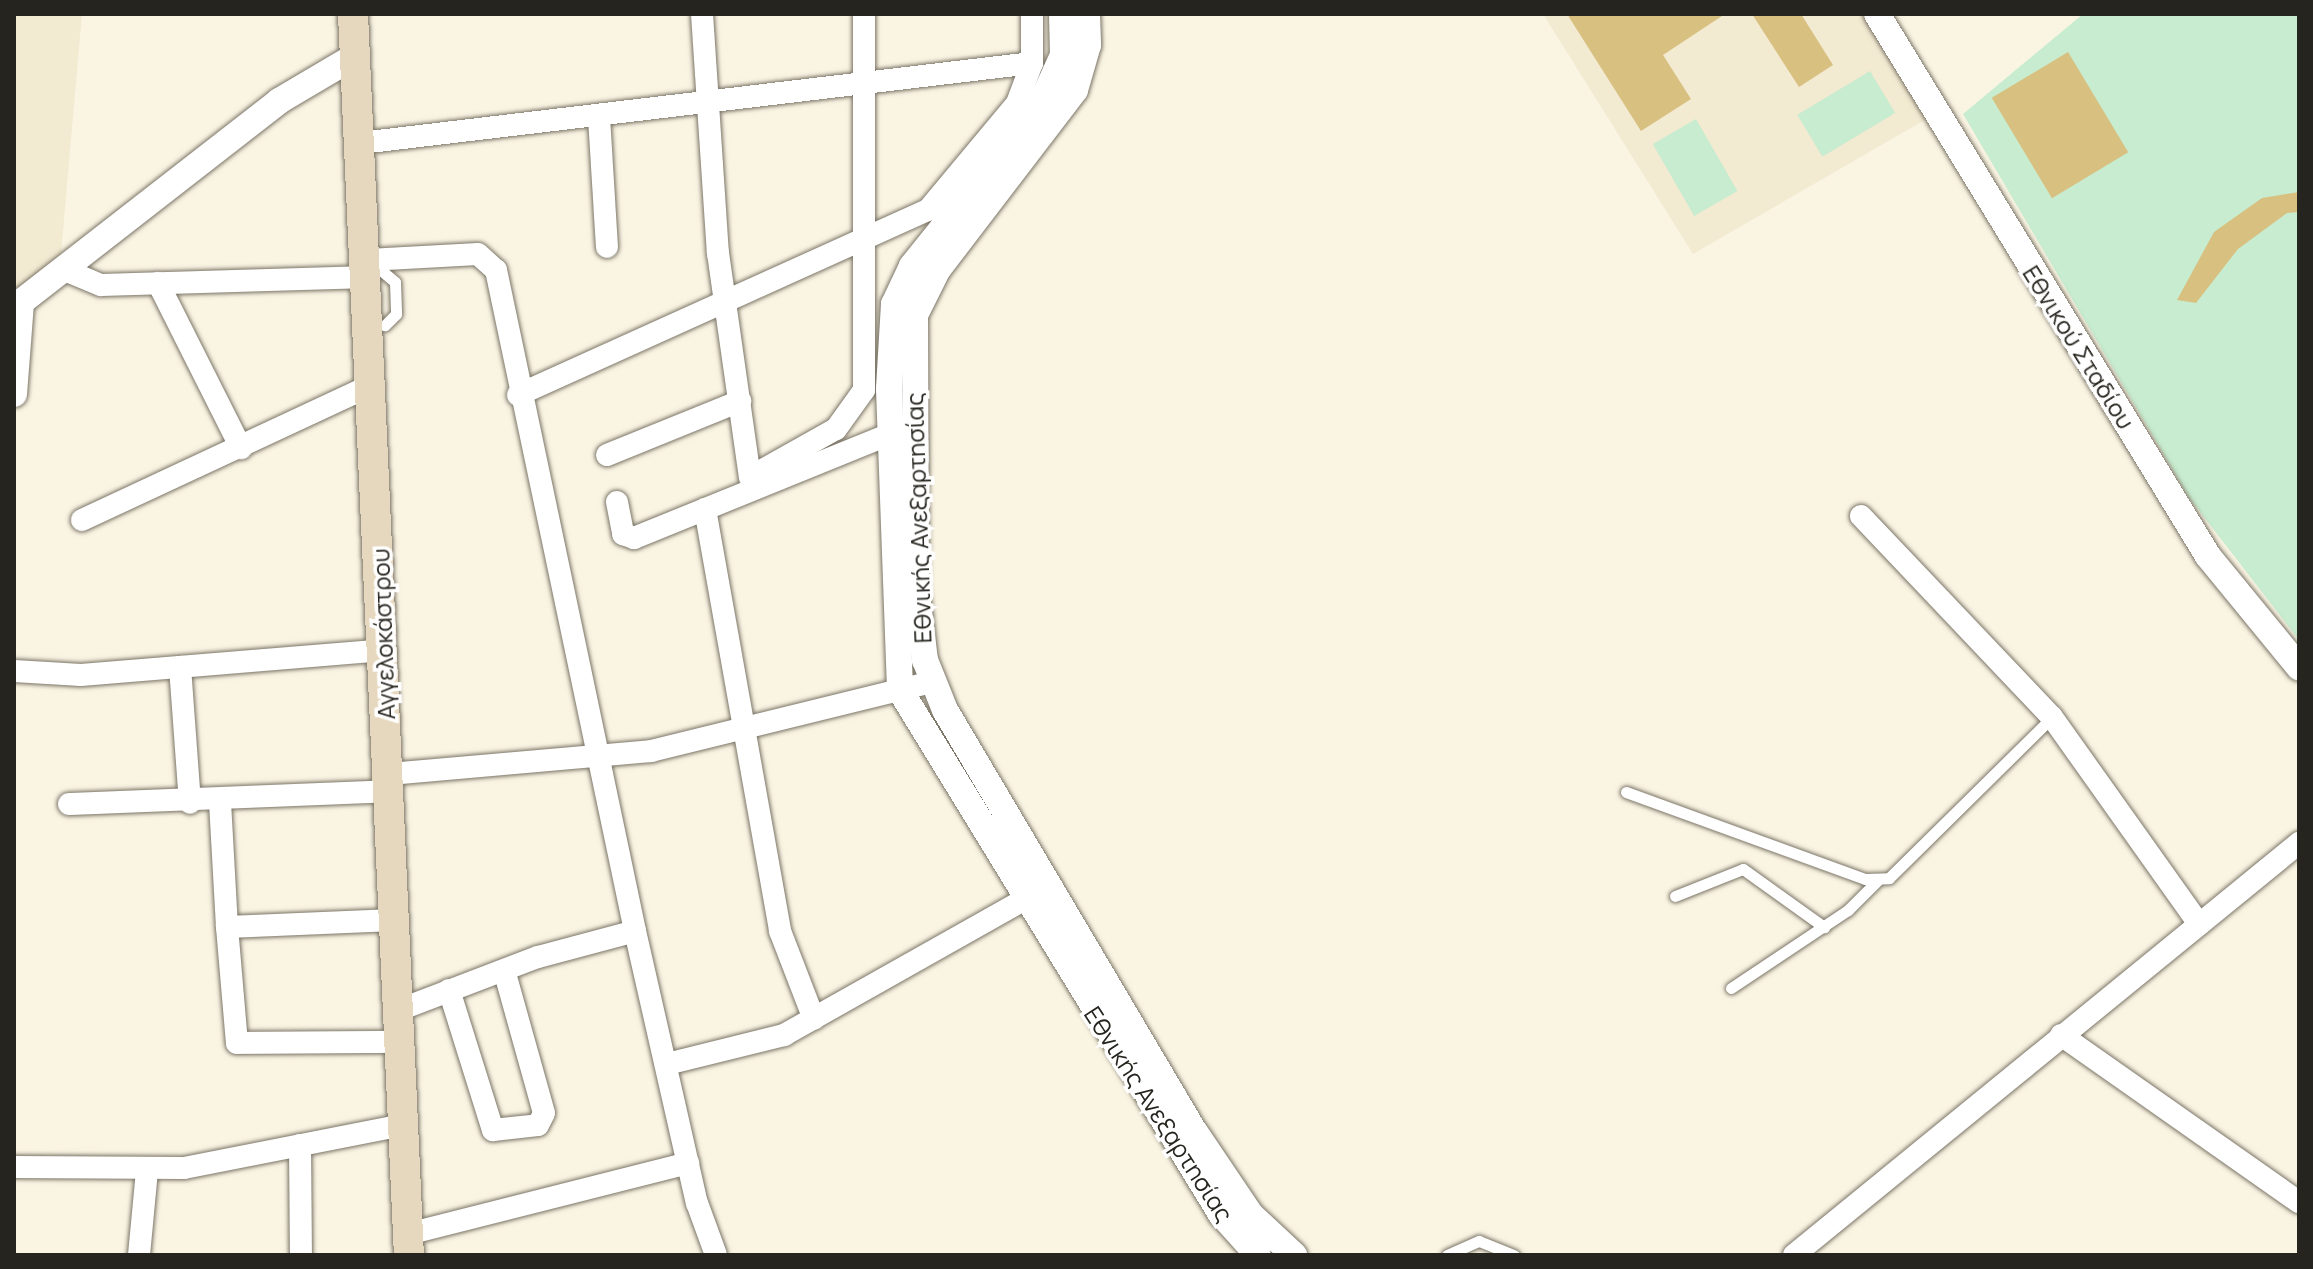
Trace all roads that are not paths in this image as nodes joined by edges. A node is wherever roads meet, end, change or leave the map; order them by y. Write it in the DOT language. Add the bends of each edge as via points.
graph roads {
  1 [pos="353,14"];
  2 [pos="702,14"];
  3 [pos="864,14"];
  4 [pos="1032,14"];
  5 [pos="1062,14"];
  6 [pos="1087,14"];
  7 [pos="1877,14"];
  8 [pos="355,56"];
  9 [pos="1032,63"];
  10 [pos="867,78"];
  11 [pos="707,100"];
  12 [pos="599,117"];
  13 [pos="361,143"];
  14 [pos="861,240"];
  15 [pos="607,247"];
  16 [pos="373,269"];
  17 [pos="65,270"];
  18 [pos="158,283"];
  19 [pos="724,299"];
  20 [pos="18,305"];
  21 [pos="385,325"];
  22 [pos="373,384"];
  23 [pos="14,394"];
  24 [pos="518,395"];
  25 [pos="740,401"];
  26 [pos="901,429"];
  27 [pos="241,448"];
  28 [pos="607,455"];
  29 [pos="617,502"];
  30 [pos="705,509"];
  31 [pos="1861,516"];
  32 [pos="82,520"];
  33 [pos="384,650"];
  34 [pos="180,667"];
  35 [pos="2299,667"];
  36 [pos="14,671"];
  37 [pos="931,682"];
  38 [pos="900,690"];
  39 [pos="2052,717"];
  40 [pos="743,728"];
  41 [pos="598,756"];
  42 [pos="390,783"];
  43 [pos="1626,792"];
  44 [pos="220,802"];
  45 [pos="190,803"];
  46 [pos="69,804"];
  47 [pos="2299,843"];
  48 [pos="1878,880"];
  49 [pos="1047,886"];
  50 [pos="1675,896"];
  51 [pos="1024,902"];
  52 [pos="395,920"];
  53 [pos="2199,924"];
  54 [pos="227,927"];
  55 [pos="1824,927"];
  56 [pos="635,931"];
  57 [pos="504,970"];
  58 [pos="1731,988"];
  59 [pos="449,990"];
  60 [pos="399,1010"];
  61 [pos="814,1019"];
  62 [pos="2061,1035"];
  63 [pos="400,1042"];
  64 [pos="667,1064"];
  65 [pos="403,1125"];
  66 [pos="300,1145"];
  67 [pos="688,1163"];
  68 [pos="14,1167"];
  69 [pos="147,1171"];
  70 [pos="2299,1202"];
  71 [pos="408,1244"];
  72 [pos="1272,1251"];
  73 [pos="139,1255"];
  74 [pos="301,1255"];
  75 [pos="716,1255"];
  76 [pos="1447,1255"];
  77 [pos="1514,1255"];
  78 [pos="1794,1255"];
  1 -- 8 [label="main road, Αγγελοκάστρου"];
  2 -- 11 [label="street"];
  3 -- 10 [label="street"];
  4 -- 9 [label="street"];
  5 -- 26 [label="street, Εθνικής Ανεξαρτησίας" via="1063,55 1039,108 897,295 889,323"];
  6 -- 26 [label="street, Εθνικής Ανεξαρτησίας" via="1088,45 1075,90 920,305"];
  7 -- 35 [label="street, Εθνικού Σταδίου" via="2208,556"];
  8 -- 13 [label="main road, Αγγελοκάστρου"];
  8 -- 17 [label="street" via="279,101"];
  9 -- 10 [label="street"];
  9 -- 14 [label="street" via="1017,103 933,205"];
  10 -- 11 [label="street"];
  10 -- 14 [label="street"];
  11 -- 12 [label="street"];
  11 -- 19 [label="street"];
  12 -- 13 [label="street"];
  12 -- 15 [label="street"];
  13 -- 16 [label="main road, Αγγελοκάστρου"];
  14 -- 19 [label="street"];
  14 -- 25 [label="street" via="864,390 854,413 750,477"];
  16 -- 18 [label="street"];
  16 -- 21 [label="lane" via="395,282 396,314"];
  16 -- 22 [label="main road, Αγγελοκάστρου"];
  16 -- 24 [label="street" via="478,254 491,260"];
  17 -- 18 [label="street" via="101,285"];
  17 -- 20 [label="street"];
  18 -- 27 [label="street"];
  19 -- 24 [label="street"];
  19 -- 25 [label="street"];
  20 -- 23 [label="street"];
  22 -- 27 [label="street"];
  22 -- 33 [label="main road, Αγγελοκάστρου"];
  24 -- 41 [label="street"];
  25 -- 28 [label="street"];
  26 -- 30 [label="street"];
  26 -- 37 [label="street, Εθνικής Ανεξαρτησίας"];
  26 -- 38 [label="street, Εθνικής Ανεξαρτησίας"];
  27 -- 32 [label="street"];
  29 -- 30 [label="street" via="630,539"];
  30 -- 40 [label="street"];
  31 -- 39 [label="street"];
  33 -- 34 [label="street"];
  33 -- 42 [label="main road, Αγγελοκάστρου"];
  34 -- 36 [label="street"];
  34 -- 45 [label="street"];
  37 -- 38 [label="street"];
  37 -- 49 [label="street, Εθνικής Ανεξαρτησίας"];
  38 -- 40 [label="street"];
  38 -- 51 [label="street, Εθνικής Ανεξαρτησίας"];
  39 -- 48 [label="lane" via="1900,872"];
  39 -- 53 [label="street"];
  40 -- 41 [label="street"];
  40 -- 61 [label="street" via="780,931"];
  41 -- 42 [label="street"];
  41 -- 56 [label="street"];
  42 -- 44 [label="street"];
  42 -- 52 [label="main road, Αγγελοκάστρου"];
  43 -- 48 [label="lane"];
  44 -- 45 [label="street"];
  44 -- 54 [label="street"];
  45 -- 46 [label="street"];
  47 -- 53 [label="street"];
  48 -- 55 [label="lane"];
  49 -- 51 [label="street"];
  49 -- 72 [label="street, Εθνικής Ανεξαρτησίας"];
  50 -- 55 [label="lane" via="1743,869"];
  51 -- 61 [label="street"];
  51 -- 72 [label="street, Εθνικής Ανεξαρτησίας" via="1221,1214"];
  52 -- 54 [label="street"];
  52 -- 60 [label="main road, Αγγελοκάστρου"];
  53 -- 62 [label="street"];
  54 -- 63 [label="street" via="237,1043"];
  55 -- 58 [label="lane"];
  56 -- 57 [label="street"];
  56 -- 64 [label="street"];
  57 -- 59 [label="street"];
  57 -- 59 [label="street" via="544,1113 538,1125 493,1130"];
  59 -- 60 [label="street"];
  60 -- 63 [label="main road, Αγγελοκάστρου"];
  61 -- 64 [label="street" via="763,1044"];
  62 -- 70 [label="street"];
  62 -- 78 [label="street"];
  63 -- 65 [label="main road, Αγγελοκάστρου"];
  64 -- 67 [label="street"];
  65 -- 66 [label="street"];
  65 -- 71 [label="main road, Αγγελοκάστρου"];
  66 -- 69 [label="street"];
  66 -- 74 [label="street"];
  67 -- 71 [label="street"];
  67 -- 75 [label="street"];
  68 -- 69 [label="street"];
  69 -- 73 [label="street"];
  76 -- 77 [label="lane" via="1479,1241"];
}
